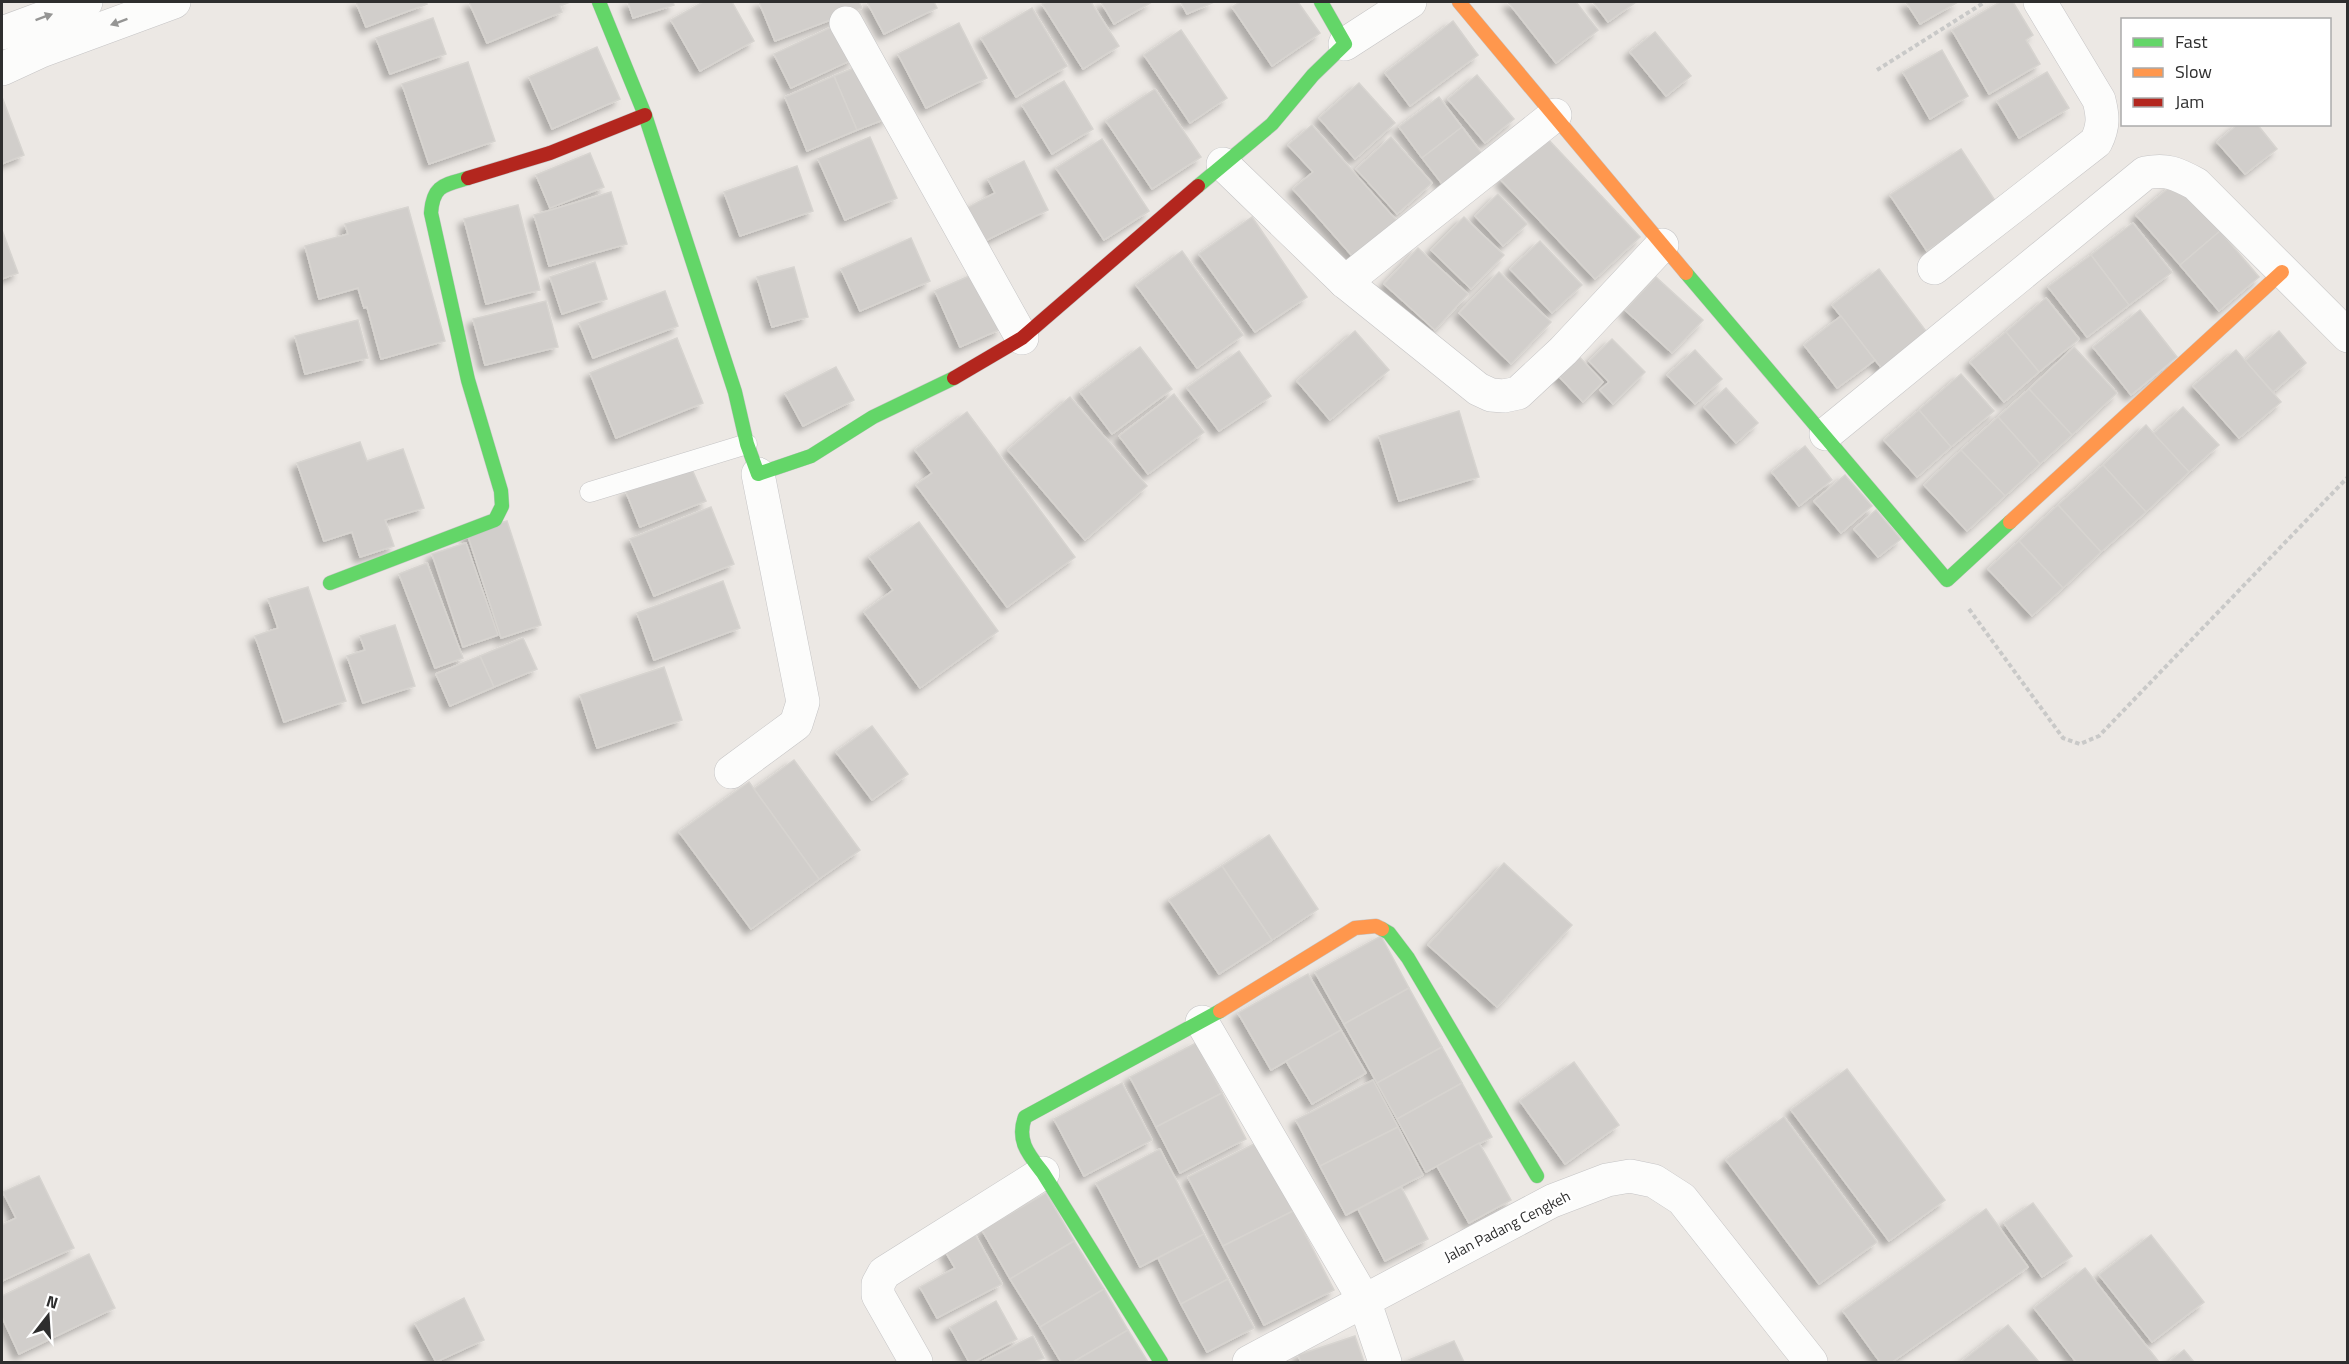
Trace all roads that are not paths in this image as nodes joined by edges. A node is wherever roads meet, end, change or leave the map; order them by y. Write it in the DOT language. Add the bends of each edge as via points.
graph roads {
  1 [pos="86,2"];
  2 [pos="174,2"];
  3 [pos="599,2"];
  4 [pos="1322,2"];
  5 [pos="1410,2"];
  6 [pos="1459,2"];
  7 [pos="2040,2"];
  8 [pos="846,23"];
  9 [pos="2,33"];
  10 [pos="1345,44"];
  11 [pos="2,69"];
  12 [pos="645,115"];
  13 [pos="1555,115"];
  14 [pos="1223,164"];
  15 [pos="1662,245"];
  16 [pos="1934,268"];
  17 [pos="2282,272"];
  18 [pos="1345,282"];
  19 [pos="2348,336"];
  20 [pos="1022,338"];
  21 [pos="1826,434"];
  22 [pos="753,459"];
  23 [pos="590,492"];
  24 [pos="330,583"];
  25 [pos="731,772"];
  26 [pos="1202,1022"];
  27 [pos="1043,1173"];
  28 [pos="1537,1176"];
  29 [pos="1364,1300"];
  30 [pos="916,1362"];
  31 [pos="1161,1362"];
  32 [pos="1249,1362"];
  33 [pos="1385,1362"];
  34 [pos="1811,1362"];
  9 -- 1 [label="street, one-way"];
  2 -- 11 [label="street, one-way"];
  3 -- 12 [label="street"];
  4 -- 10 [label="street"];
  5 -- 10 [label="street"];
  6 -- 13 [label="street"];
  7 -- 16 [label="street" via="2100,100 2102,131 2096,142"];
  8 -- 20 [label="street"];
  10 -- 14 [label="street" via="1272,124"];
  12 -- 22 [label="street"];
  12 -- 24 [label="street" via="550,153 436,190 431,213 468,380 502,506 495,520"];
  13 -- 15 [label="street"];
  13 -- 18 [label="street"];
  14 -- 18 [label="street"];
  14 -- 20 [label="street"];
  15 -- 18 [label="street" via="1563,351 1518,393 1504,396 1478,389"];
  15 -- 21 [label="street"];
  17 -- 19 [label="street"];
  17 -- 21 [label="street" via="2196,184 2175,173 2145,173"];
  17 -- 21 [label="street" via="1947,580"];
  20 -- 22 [label="street" via="966,372 873,417 811,456"];
  22 -- 23 [label="lane"];
  22 -- 25 [label="street" via="803,702 796,724"];
  26 -- 27 [label="street" via="1025,1118 1020,1137"];
  26 -- 28 [label="street" via="1355,928 1376,926 1389,933 1408,958"];
  26 -- 29 [label="street"];
  27 -- 30 [label="street" via="884,1273 878,1295"];
  27 -- 31 [label="street"];
  29 -- 32 [label="street, Jalan Padang Cengkeh"];
  29 -- 33 [label="street"];
  29 -- 34 [label="street, Jalan Padang Cengkeh" via="1552,1201 1607,1180 1630,1176 1653,1181 1682,1199"];
}
